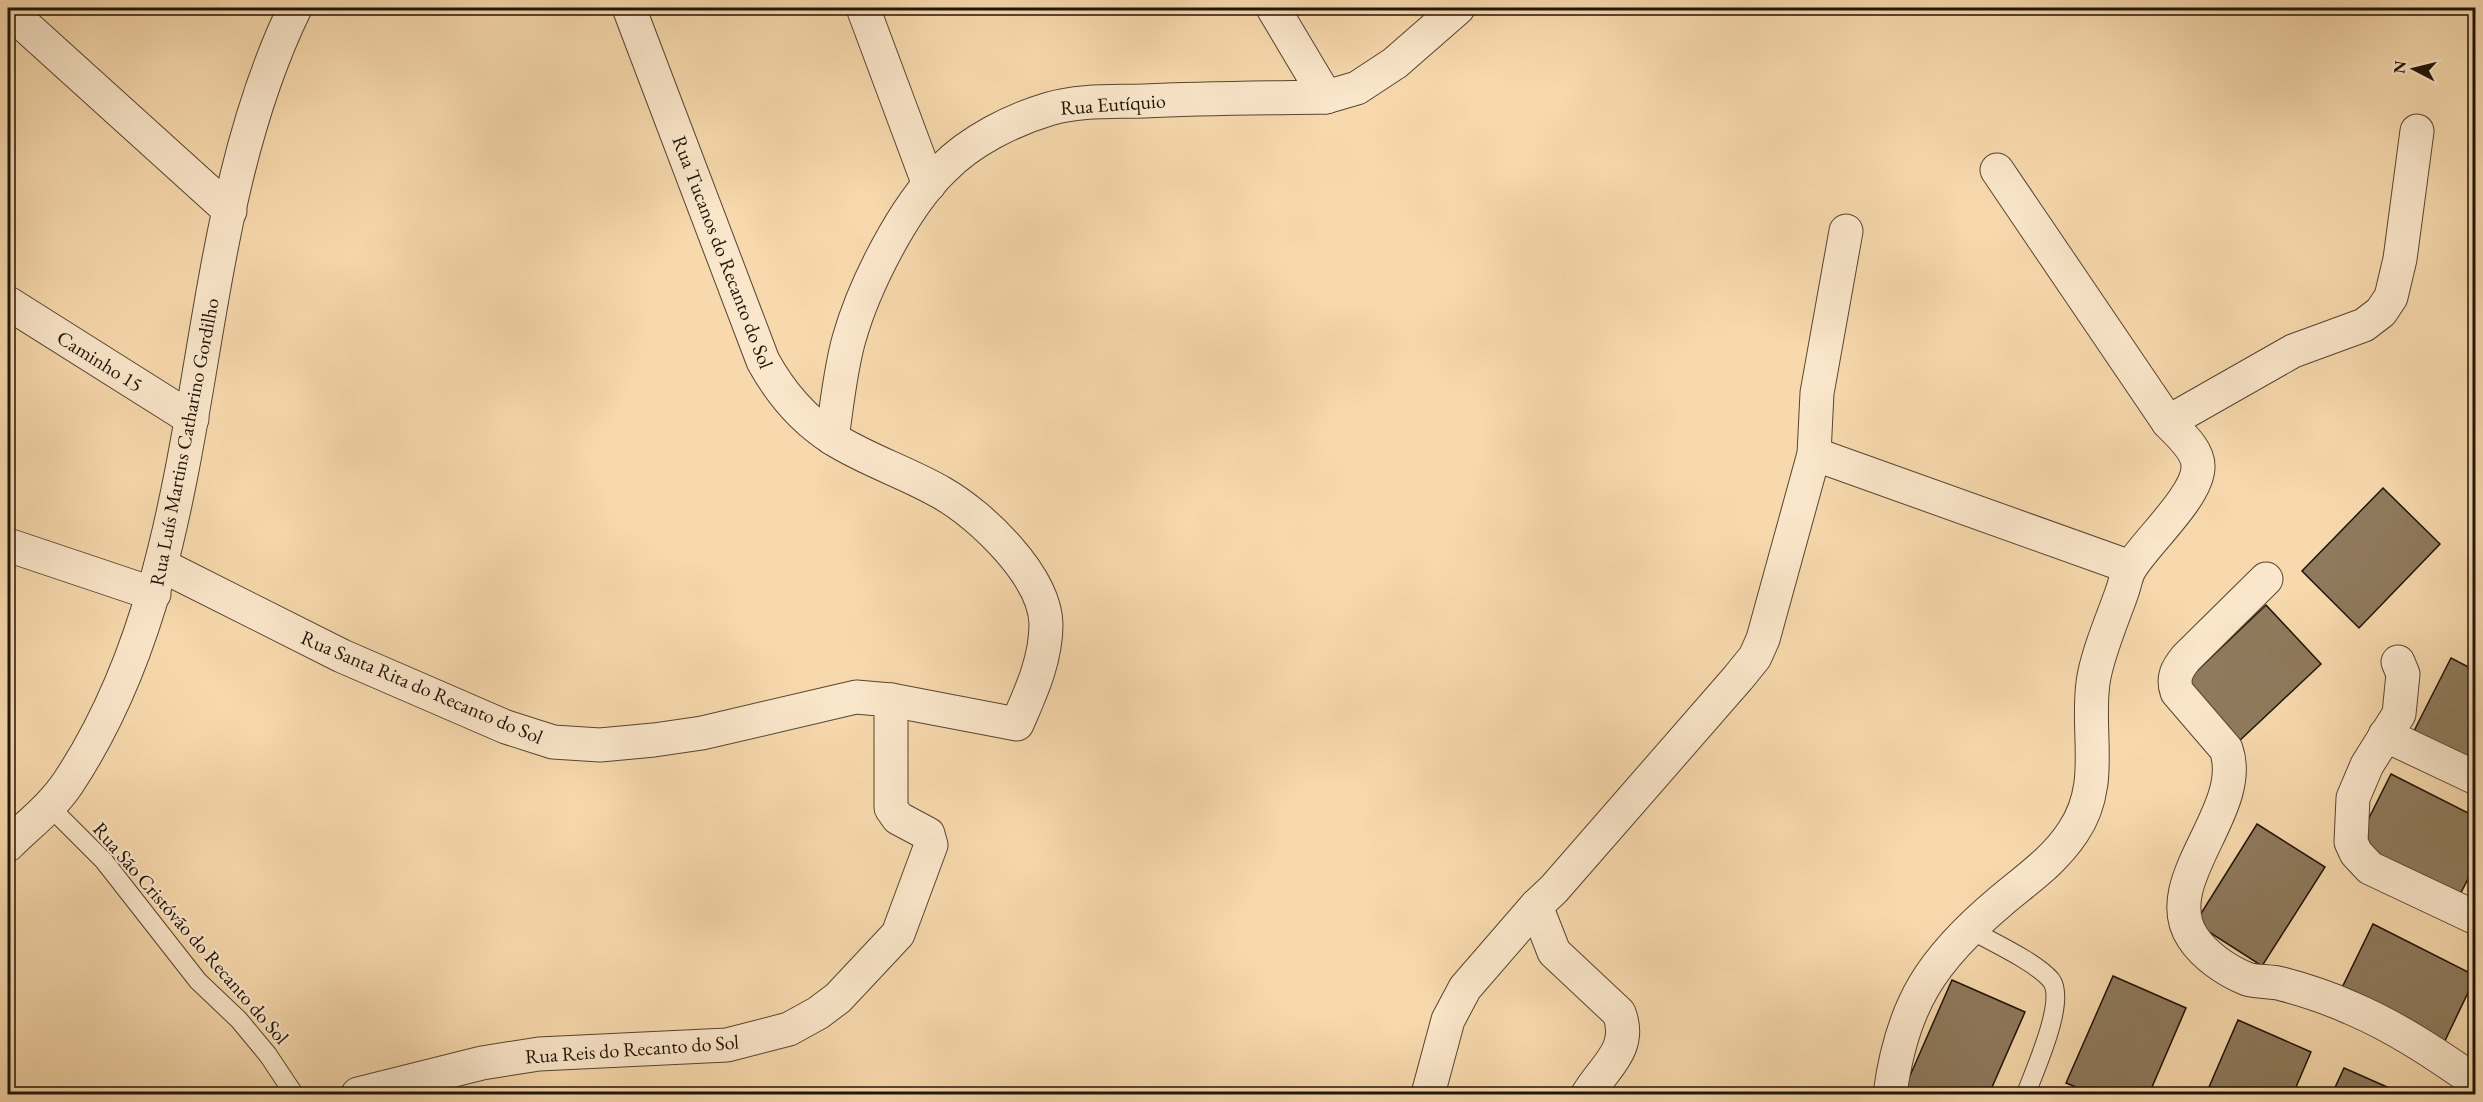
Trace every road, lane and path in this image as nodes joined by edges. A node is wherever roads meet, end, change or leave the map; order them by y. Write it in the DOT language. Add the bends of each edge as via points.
graph roads {
  1 [pos="295,8"];
  2 [pos="629,8"];
  3 [pos="863,8"];
  4 [pos="1273,8"];
  5 [pos="1458,8"];
  6 [pos="20,21"];
  7 [pos="1326,97"];
  8 [pos="2417,131"];
  9 [pos="1997,170"];
  10 [pos="929,185"];
  11 [pos="230,211"];
  12 [pos="1845,231"];
  13 [pos="8,303"];
  14 [pos="192,419"];
  15 [pos="2168,422"];
  16 [pos="832,438"];
  17 [pos="1814,454"];
  18 [pos="8,545"];
  19 [pos="2130,567"];
  20 [pos="2266,579"];
  21 [pos="157,580"];
  22 [pos="2398,662"];
  23 [pos="891,700"];
  24 [pos="1017,724"];
  25 [pos="2385,735"];
  26 [pos="2475,778"];
  27 [pos="49,806"];
  28 [pos="8,844"];
  29 [pos="1536,906"];
  30 [pos="2475,918"];
  31 [pos="1969,929"];
  32 [pos="2475,1082"];
  33 [pos="294,1095"];
  34 [pos="358,1095"];
  35 [pos="1428,1095"];
  36 [pos="1588,1095"];
  37 [pos="1890,1095"];
  38 [pos="2026,1095"];
  1 -- 11 [label="street, Rua Luís Martins Catharino Gordilho" via="254,108"];
  2 -- 16 [label="street, Rua Tucanos do Recanto do Sol" via="763,360 790,404"];
  3 -- 10 [label="street"];
  4 -- 7 [label="street"];
  5 -- 7 [label="street, Rua Eutíquio" via="1395,63 1357,88"];
  6 -- 11 [label="street"];
  7 -- 10 [label="street, Rua Eutíquio" via="1099,102 1050,109 999,129 965,150"];
  8 -- 15 [label="street" via="2400,259 2391,297 2381,312 2364,325 2293,351"];
  9 -- 15 [label="street"];
  10 -- 16 [label="street, Rua Eutíquio" via="898,230 868,285 849,339"];
  11 -- 14 [label="street, Rua Luís Martins Catharino Gordilho"];
  12 -- 17 [label="street" via="1817,393"];
  13 -- 14 [label="street, Caminho 15"];
  14 -- 21 [label="street, Rua Luís Martins Catharino Gordilho"];
  15 -- 19 [label="street" via="2189,444 2198,464 2197,474 2181,503"];
  16 -- 24 [label="street, Rua Tucanos do Recanto do Sol" via="944,494 996,536 1024,567 1036,589 1046,623 1039,676"];
  17 -- 19 [label="street"];
  17 -- 29 [label="street" via="1768,624 1755,657"];
  18 -- 21 [label="street, Rua Santa Rita do Recanto do Sol"];
  19 -- 31 [label="street" via="2093,682 2094,775 2089,800 2074,832 2040,871"];
  20 -- 32 [label="street" via="2186,658 2174,682 2177,692 2226,748 2229,757 2226,792 2186,888 2184,914 2191,937 2209,957 2249,980 2280,983 2351,1008 2436,1054"];
  21 -- 23 [label="street, Rua Santa Rita do Recanto do Sol" via="506,727 553,742 600,745 654,740 856,697"];
  21 -- 27 [label="street, Rua Luís Martins Catharino Gordilho" via="128,665 92,742"];
  22 -- 25 [label="street" via="2403,674 2402,700 2399,714"];
  23 -- 24 [label="street, Rua Santa Rita do Recanto do Sol"];
  23 -- 34 [label="street, Rua Reis do Recanto do Sol" via="891,808 898,818 928,834 931,845 898,934 838,998 818,1013 789,1029 727,1045 539,1054 482,1063"];
  25 -- 26 [label="street"];
  25 -- 30 [label="street" via="2353,798 2351,842 2356,853 2370,868"];
  27 -- 28 [label="street, Rua Luís Martins Catharino Gordilho"];
  27 -- 33 [label="lane, Rua São Cristóvão do Recanto do Sol" via="104,861 198,981 239,1020"];
  29 -- 35 [label="street" via="1465,988 1448,1020"];
  29 -- 36 [label="street" via="1554,952 1619,1013 1624,1035 1619,1052"];
  31 -- 37 [label="street" via="1941,959 1912,1006 1896,1052"];
  31 -- 38 [label="lane" via="2023,960 2051,981 2056,994 2054,1015"];
}
